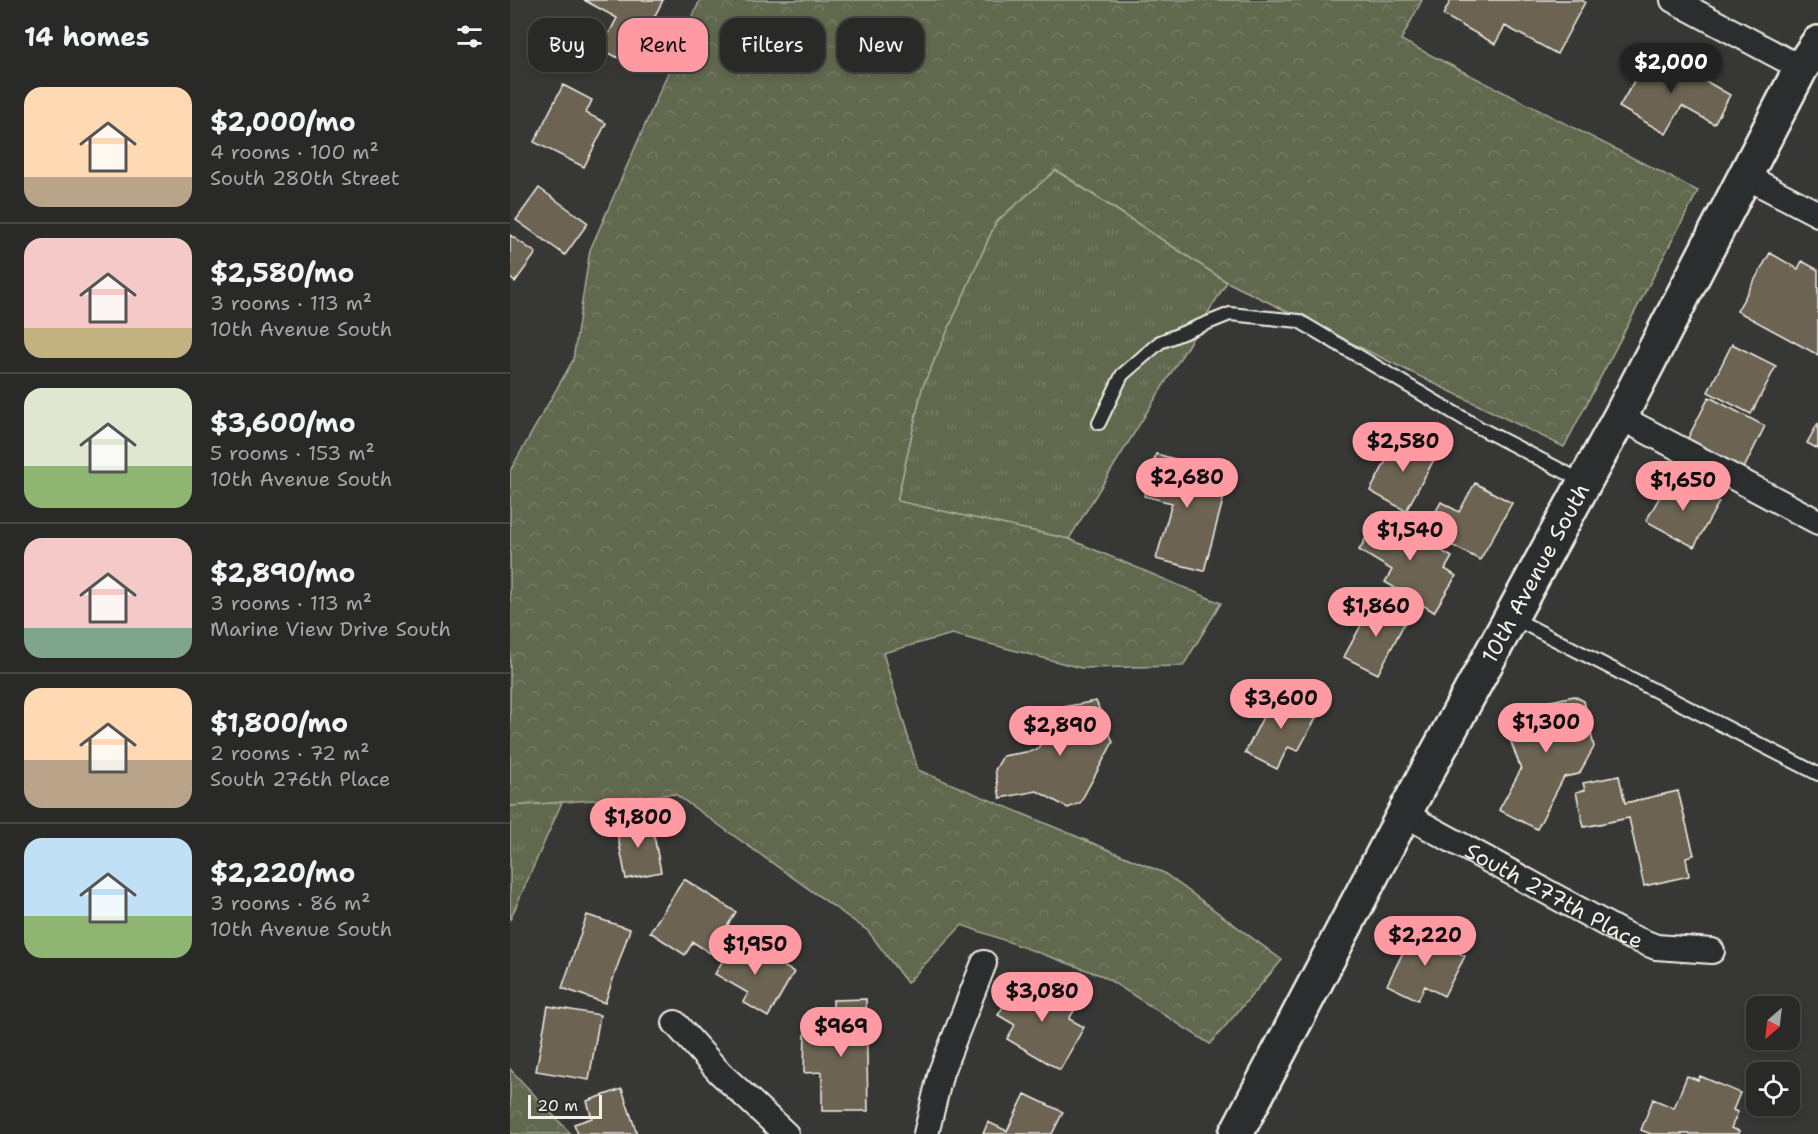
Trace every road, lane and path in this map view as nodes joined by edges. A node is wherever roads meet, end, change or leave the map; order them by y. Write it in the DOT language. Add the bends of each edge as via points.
graph roads {
  1 [pos="1673,0"];
  2 [pos="1809,56"];
  3 [pos="1747,177"];
  4 [pos="1818,214"];
  5 [pos="1620,417"];
  6 [pos="1099,423"];
  7 [pos="1585,483"];
  8 [pos="1818,522"];
  9 [pos="1512,617"];
  10 [pos="1818,774"];
  11 [pos="1404,814"];
  12 [pos="1712,951"];
  13 [pos="984,963"];
  14 [pos="675,1023"];
  15 [pos="1242,1132"];
  16 [pos="786,1134"];
  17 [pos="926,1134"];
  1 -- 2 [label="street"];
  2 -- 3 [label="main road, 10th Avenue South"];
  3 -- 4 [label="street"];
  3 -- 5 [label="main road, 10th Avenue South"];
  5 -- 7 [label="main road, 10th Avenue South"];
  5 -- 8 [label="street"];
  6 -- 7 [label="lane" via="1122,375 1160,342 1230,314 1299,321 1478,427"];
  7 -- 9 [label="main road, 10th Avenue South"];
  9 -- 10 [label="lane"];
  9 -- 11 [label="main road, 10th Avenue South"];
  11 -- 12 [label="street, South 277th Place" via="1626,935 1656,947"];
  11 -- 15 [label="main road, 10th Avenue South"];
  13 -- 17 [label="street" via="941,1072"];
  14 -- 16 [label="street" via="720,1073"];
}
